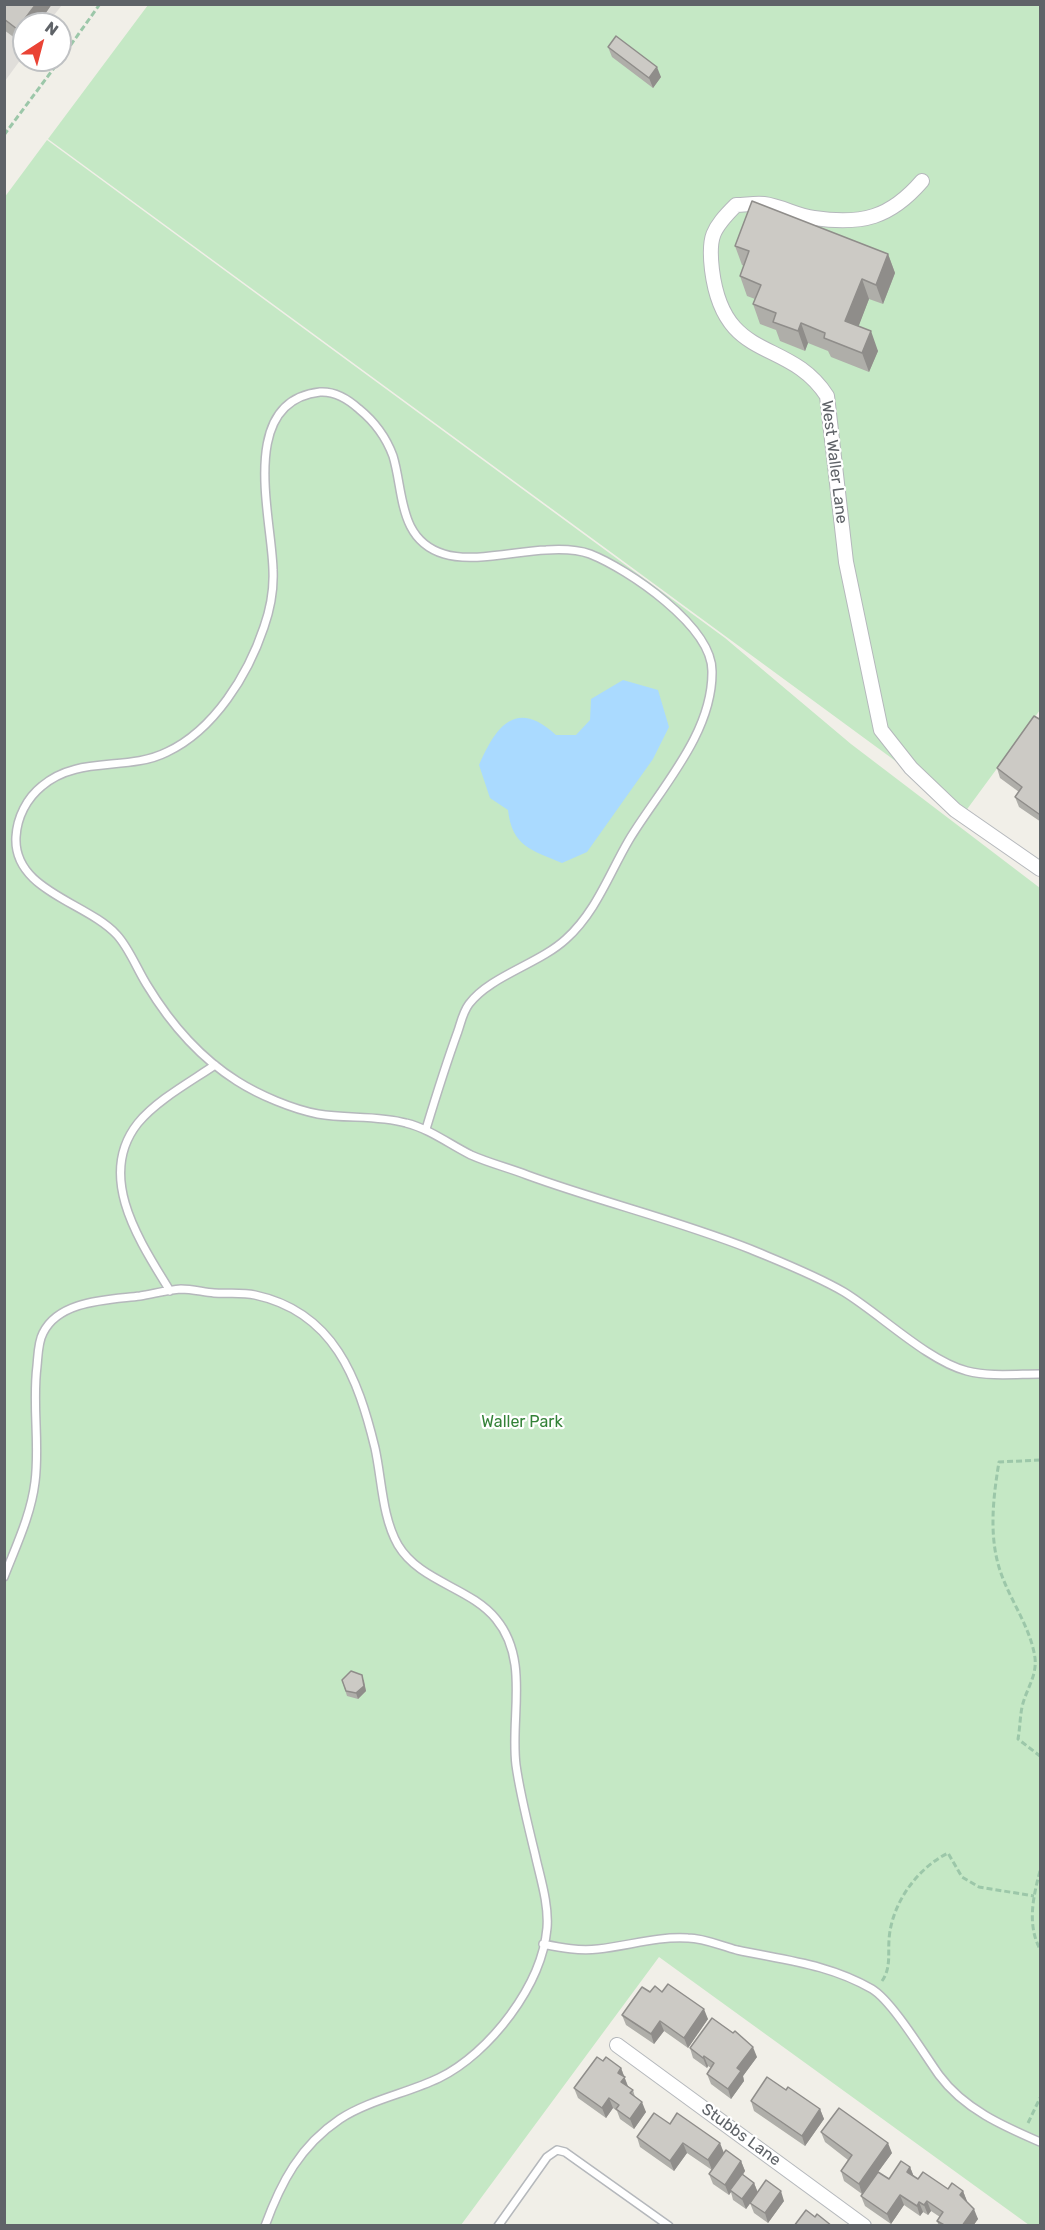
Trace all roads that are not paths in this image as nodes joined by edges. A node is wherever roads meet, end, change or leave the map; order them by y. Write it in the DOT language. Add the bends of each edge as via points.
graph roads {
  1 [pos="922,181"];
  2 [pos="1041,869"];
  3 [pos="215,1065"];
  4 [pos="426,1129"];
  5 [pos="170,1291"];
  6 [pos="1041,1374"];
  7 [pos="4,1577"];
  8 [pos="543,1944"];
  9 [pos="617,2044"];
  10 [pos="1041,2142"];
  11 [pos="265,2226"];
  12 [pos="498,2226"];
  13 [pos="669,2226"];
  14 [pos="864,2226"];
  1 -- 2 [label="street, West Waller Lane" via="907,198 880,216 858,219 813,218 764,204 736,205 722,219 709,243 714,286 730,326 752,344 791,362 818,382 827,396 846,562 881,730 912,768 955,810"];
  3 -- 4 [label="lane" via="242,1084 319,1114 371,1116"];
  3 -- 4 [label="lane" via="165,1015 118,936 80,907 42,887 27,872 18,855 16,838 26,804 49,779 70,768 158,757 187,739 220,708 249,664 274,597 265,494 266,442 278,417 294,402 319,392 341,395 379,428 395,464 403,512 423,543 444,554 463,556 584,551 626,573 685,618 703,639 713,673 708,698 677,771 633,834 586,917 549,953 469,1003"];
  3 -- 5 [label="lane" via="139,1122 124,1143 119,1164 120,1186 131,1221"];
  4 -- 6 [label="lane" via="470,1154 570,1191 664,1218 786,1265 845,1293 955,1367 973,1373"];
  5 -- 7 [label="lane" via="74,1307 55,1319 42,1334 33,1393 35,1480 30,1510"];
  5 -- 8 [label="lane" via="252,1294 310,1319 332,1340 346,1363 369,1425 388,1520 399,1547 415,1564 481,1604 498,1621 516,1663 516,1761 542,1884 547,1925"];
  8 -- 10 [label="lane" via="572,1950 598,1949 645,1940 689,1938 846,1974 875,1991 918,2042 940,2077 972,2108"];
  8 -- 11 [label="lane" via="516,2006 478,2052 441,2077 341,2118 303,2150 288,2171"];
  9 -- 14 [label="street, Stubbs Lane"];
  12 -- 13 [label="lane" via="547,2157 557,2150"];
}
